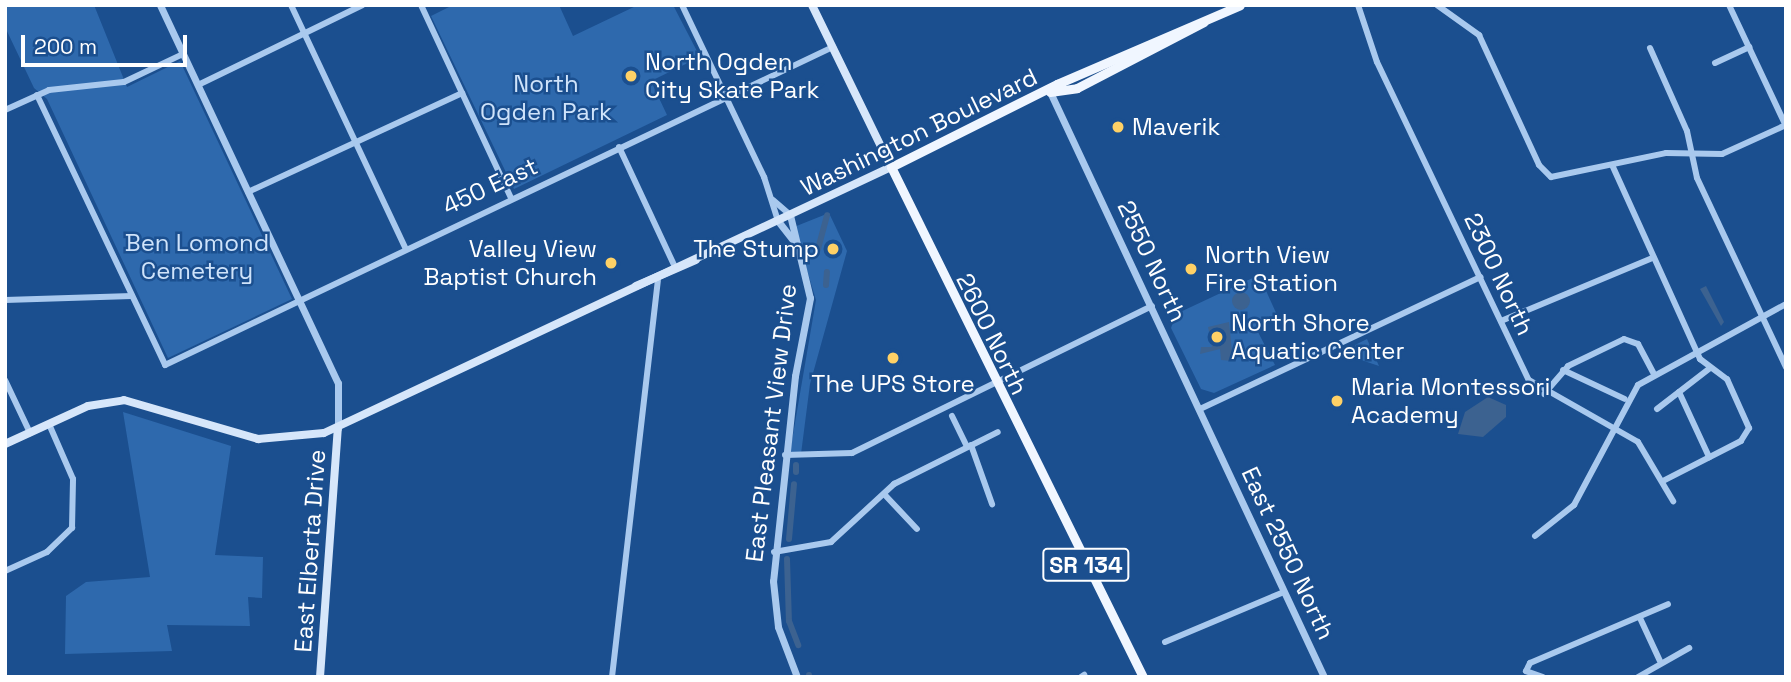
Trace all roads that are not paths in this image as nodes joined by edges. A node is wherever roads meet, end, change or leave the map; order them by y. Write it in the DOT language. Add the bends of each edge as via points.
graph roads {
  1 [pos="160,5"];
  2 [pos="291,5"];
  3 [pos="363,5"];
  4 [pos="421,5"];
  5 [pos="682,5"];
  6 [pos="812,5"];
  7 [pos="1240,5"];
  8 [pos="1358,5"];
  9 [pos="1437,5"];
  10 [pos="1730,5"];
  11 [pos="1205,22"];
  12 [pos="304,34"];
  13 [pos="833,47"];
  14 [pos="1749,47"];
  15 [pos="1650,48"];
  16 [pos="183,54"];
  17 [pos="1715,63"];
  18 [pos="198,85"];
  19 [pos="1051,92"];
  20 [pos="462,93"];
  21 [pos="37,95"];
  22 [pos="726,97"];
  23 [pos="5,110"];
  24 [pos="1786,125"];
  25 [pos="355,142"];
  26 [pos="619,148"];
  27 [pos="1692,153"];
  28 [pos="891,167"];
  29 [pos="1613,167"];
  30 [pos="248,192"];
  31 [pos="511,198"];
  32 [pos="773,200"];
  33 [pos="790,215"];
  34 [pos="778,221"];
  35 [pos="793,239"];
  36 [pos="405,247"];
  37 [pos="701,257"];
  38 [pos="1652,258"];
  39 [pos="674,265"];
  40 [pos="1480,277"];
  41 [pos="658,281"];
  42 [pos="636,286"];
  43 [pos="132,296"];
  44 [pos="300,299"];
  45 [pos="5,300"];
  46 [pos="1786,304"];
  47 [pos="1152,306"];
  48 [pos="1761,317"];
  49 [pos="1500,321"];
  50 [pos="1695,350"];
  51 [pos="1786,367"];
  52 [pos="1709,369"];
  53 [pos="1563,370"];
  54 [pos="1653,372"];
  55 [pos="5,380"];
  56 [pos="996,385"];
  57 [pos="1679,392"];
  58 [pos="1544,394"];
  59 [pos="1625,399"];
  60 [pos="1200,409"];
  61 [pos="1657,409"];
  62 [pos="952,416"];
  63 [pos="49,424"];
  64 [pos="1611,425"];
  65 [pos="338,428"];
  66 [pos="998,432"];
  67 [pos="30,433"];
  68 [pos="5,444"];
  69 [pos="969,446"];
  70 [pos="1217,446"];
  71 [pos="785,455"];
  72 [pos="1709,457"];
  73 [pos="1663,481"];
  74 [pos="884,494"];
  75 [pos="1673,502"];
  76 [pos="992,505"];
  77 [pos="917,529"];
  78 [pos="1535,536"];
  79 [pos="774,552"];
  80 [pos="5,571"];
  81 [pos="1284,592"];
  82 [pos="1668,604"];
  83 [pos="1640,618"];
  84 [pos="1165,642"];
  85 [pos="1689,648"];
  86 [pos="1660,661"];
  87 [pos="320,677"];
  88 [pos="612,677"];
  89 [pos="797,677"];
  90 [pos="1143,677"];
  91 [pos="1324,677"];
  92 [pos="1542,677"];
  93 [pos="1638,677"];
  1 -- 16 [label="street"];
  2 -- 12 [label="street"];
  3 -- 12 [label="street"];
  4 -- 20 [label="street"];
  5 -- 22 [label="street"];
  6 -- 13 [label="main road, 2600 North"];
  7 -- 11 [label="main road"];
  8 -- 40 [label="street, 2300 North" via="1377,62"];
  9 -- 29 [label="street" via="1479,35 1539,165 1551,177"];
  10 -- 14 [label="street"];
  11 -- 19 [label="main road, Washington Boulevard" via="1143,46"];
  11 -- 19 [label="main road" via="1106,74 1062,94"];
  12 -- 18 [label="street"];
  12 -- 25 [label="street"];
  13 -- 22 [label="street, 450 East"];
  13 -- 28 [label="main road, 2600 North"];
  14 -- 17 [label="street"];
  14 -- 24 [label="street"];
  15 -- 27 [label="street" via="1659,58"];
  16 -- 18 [label="street"];
  16 -- 21 [label="street" via="111,86"];
  18 -- 30 [label="street"];
  19 -- 28 [label="main road, Washington Boulevard"];
  19 -- 47 [label="street, 2550 North"];
  20 -- 25 [label="street"];
  20 -- 31 [label="street"];
  21 -- 23 [label="street"];
  21 -- 43 [label="street"];
  22 -- 26 [label="street, 450 East"];
  22 -- 32 [label="street"];
  24 -- 27 [label="street" via="1729,152"];
  25 -- 30 [label="street"];
  25 -- 36 [label="street"];
  26 -- 31 [label="street, 450 East"];
  26 -- 39 [label="street"];
  27 -- 29 [label="street"];
  27 -- 48 [label="street" via="1697,178"];
  28 -- 33 [label="main road, Washington Boulevard"];
  28 -- 56 [label="main road, 2600 North / SR 134"];
  29 -- 38 [label="street"];
  30 -- 44 [label="street"];
  31 -- 36 [label="street, 450 East"];
  32 -- 33 [label="street"];
  32 -- 34 [label="street"];
  33 -- 34 [label="main road, Washington Boulevard"];
  33 -- 35 [label="street, East Pleasant View Drive"];
  34 -- 35 [label="street"];
  34 -- 37 [label="main road, Washington Boulevard"];
  35 -- 71 [label="street, East Pleasant View Drive" via="810,298"];
  36 -- 44 [label="street, 450 East"];
  37 -- 39 [label="main road"];
  37 -- 41 [label="main road"];
  38 -- 49 [label="street"];
  38 -- 50 [label="street"];
  39 -- 42 [label="main road"];
  40 -- 49 [label="street, 2300 North"];
  40 -- 60 [label="street"];
  41 -- 42 [label="main road"];
  41 -- 88 [label="street"];
  42 -- 65 [label="main road"];
  43 -- 44 [label="street, 450 East" via="165,365"];
  43 -- 45 [label="street"];
  44 -- 65 [label="street" via="338,383"];
  46 -- 48 [label="street"];
  47 -- 56 [label="street"];
  47 -- 60 [label="street, 2550 North"];
  48 -- 50 [label="street"];
  48 -- 51 [label="street"];
  49 -- 58 [label="street, 2300 North" via="1529,380"];
  50 -- 52 [label="street"];
  50 -- 54 [label="street"];
  52 -- 57 [label="street"];
  52 -- 72 [label="street" via="1727,379 1748,433"];
  53 -- 54 [label="street" via="1631,339"];
  53 -- 58 [label="street"];
  53 -- 59 [label="street"];
  54 -- 59 [label="street"];
  55 -- 67 [label="street"];
  56 -- 71 [label="street" via="852,453"];
  56 -- 90 [label="main road, 2600 North / SR 134"];
  57 -- 61 [label="street"];
  57 -- 72 [label="street"];
  58 -- 64 [label="street, 2300 North"];
  59 -- 64 [label="street"];
  60 -- 70 [label="street, 2550 North"];
  62 -- 69 [label="street"];
  63 -- 65 [label="main road" via="88,406 124,400 275,441"];
  63 -- 67 [label="main road"];
  63 -- 80 [label="street" via="77,493 72,528 47,552"];
  64 -- 73 [label="street, 2300 North" via="1638,442"];
  64 -- 78 [label="street" via="1574,505"];
  65 -- 87 [label="main road, East Elberta Drive"];
  66 -- 69 [label="street"];
  67 -- 68 [label="main road"];
  69 -- 74 [label="street"];
  69 -- 76 [label="street"];
  70 -- 81 [label="street, East 2550 North"];
  71 -- 79 [label="street, East Pleasant View Drive"];
  72 -- 73 [label="street"];
  73 -- 75 [label="street, 2300 North"];
  74 -- 77 [label="street"];
  74 -- 79 [label="street" via="831,542"];
  79 -- 89 [label="street, East Pleasant View Drive" via="775,611"];
  81 -- 84 [label="street"];
  81 -- 91 [label="street, East 2550 North"];
  82 -- 83 [label="street"];
  83 -- 86 [label="street"];
  83 -- 92 [label="street" via="1530,663 1526,671"];
  85 -- 86 [label="street"];
  86 -- 93 [label="street"];
}
